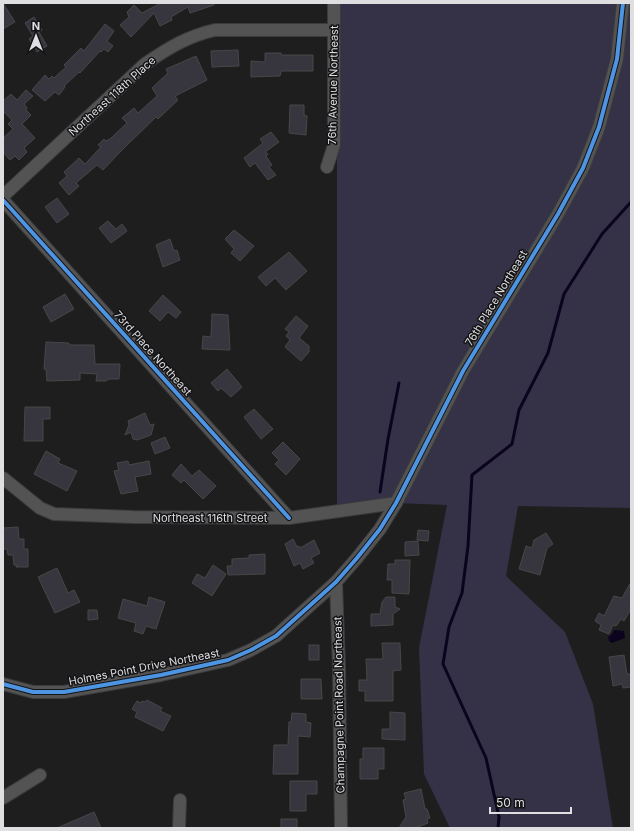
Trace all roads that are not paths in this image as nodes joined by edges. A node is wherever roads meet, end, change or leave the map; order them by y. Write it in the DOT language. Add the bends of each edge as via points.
graph roads {
  1 [pos="334,3"];
  2 [pos="623,3"];
  3 [pos="334,30"];
  4 [pos="327,166"];
  5 [pos="3,196"];
  6 [pos="3,200"];
  7 [pos="3,478"];
  8 [pos="396,503"];
  9 [pos="289,518"];
  10 [pos="336,582"];
  11 [pos="3,684"];
  12 [pos="40,775"];
  13 [pos="3,798"];
  14 [pos="180,800"];
  15 [pos="179,828"];
  16 [pos="341,828"];
  1 -- 3 [label="street, 76th Avenue Northeast"];
  2 -- 8 [label="street, 76th Place Northeast" via="617,59 599,127 583,168 463,371"];
  3 -- 4 [label="street, 76th Avenue Northeast" via="334,145"];
  3 -- 5 [label="street, Northeast 118th Place" via="216,30 197,34 174,44 145,64"];
  6 -- 9 [label="street, 73rd Place Northeast"];
  7 -- 9 [label="street, Northeast 116th Street" via="27,499 54,514"];
  8 -- 9 [label="street, Northeast 116th Street"];
  8 -- 10 [label="street, 76th Place Northeast" via="375,535"];
  10 -- 11 [label="street, Holmes Point Drive Northeast" via="276,636 228,660 64,692 33,692"];
  10 -- 16 [label="street, Champagne Point Road Northeast"];
  12 -- 13 [label="street"];
  14 -- 15 [label="street"];
}
